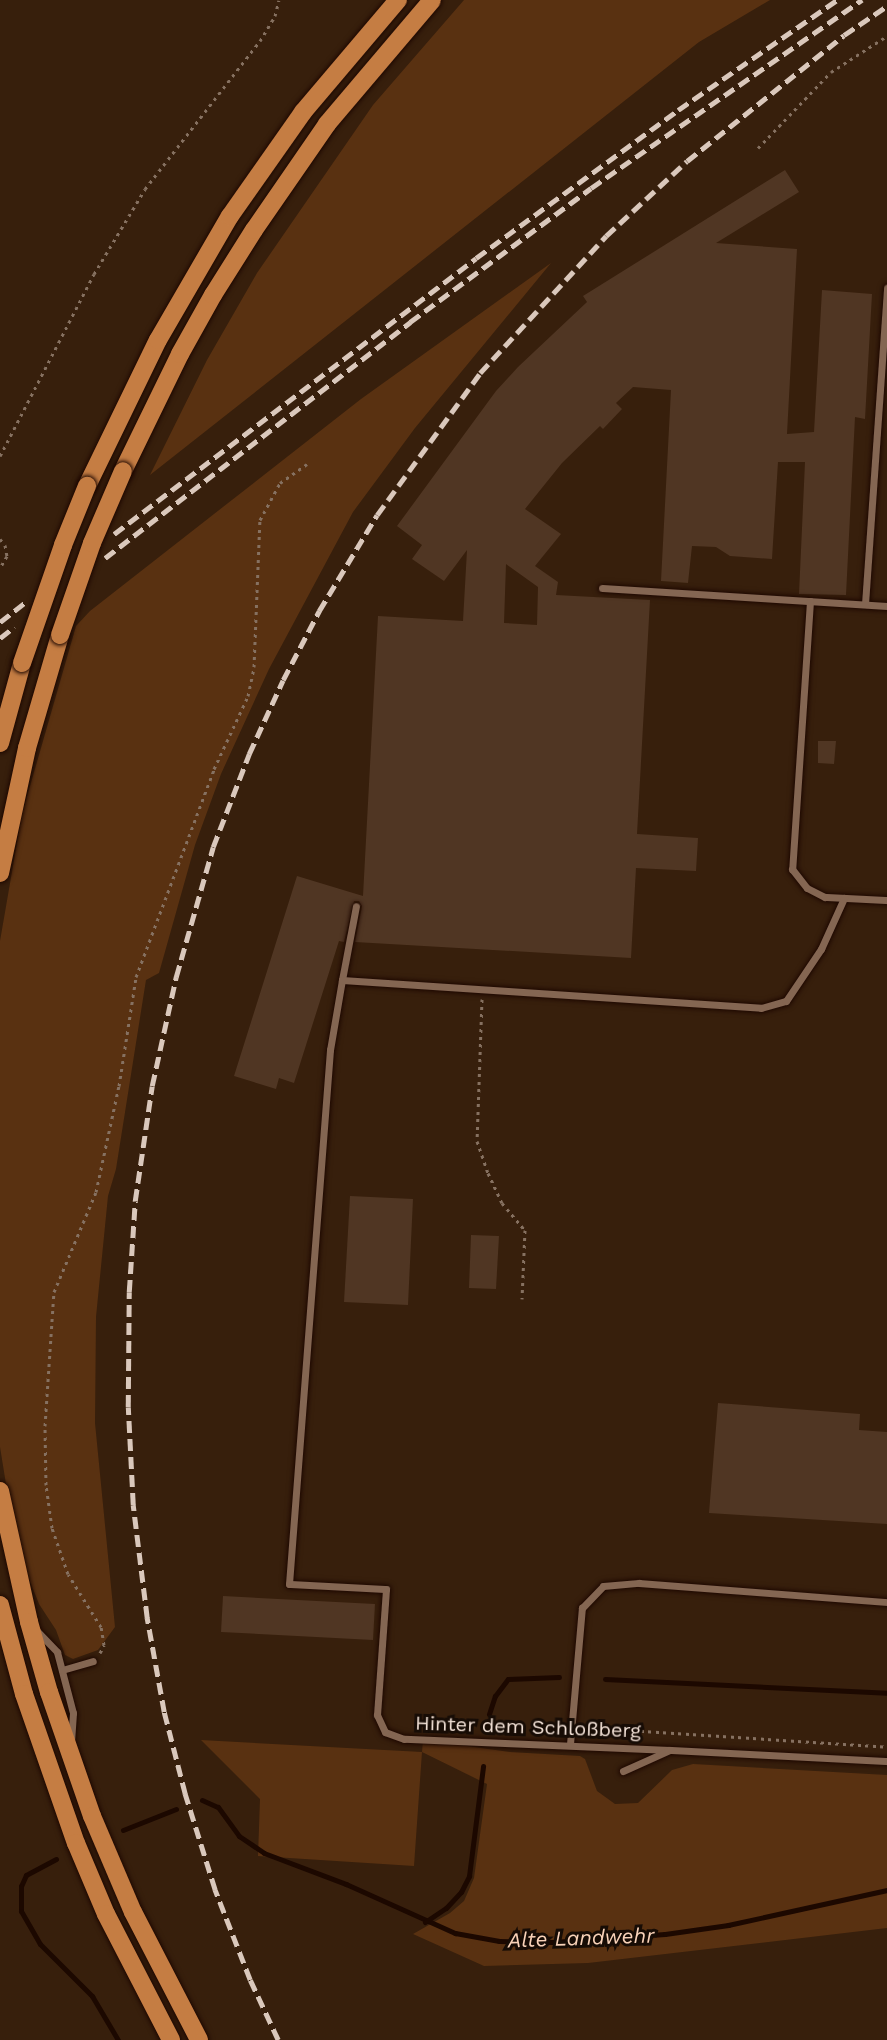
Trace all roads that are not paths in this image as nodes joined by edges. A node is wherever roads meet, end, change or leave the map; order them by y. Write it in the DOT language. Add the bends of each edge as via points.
graph roads {
  1 [pos="398,0"];
  2 [pos="432,0"];
  3 [pos="887,288"];
  4 [pos="602,588"];
  5 [pos="810,601"];
  6 [pos="865,604"];
  7 [pos="887,606"];
  8 [pos="0,743"];
  9 [pos="0,873"];
  10 [pos="844,898"];
  11 [pos="887,900"];
  12 [pos="356,906"];
  13 [pos="342,980"];
  14 [pos="0,1491"];
  15 [pos="887,1602"];
  16 [pos="0,1605"];
  17 [pos="29,1622"];
  18 [pos="93,1661"];
  19 [pos="62,1670"];
  20 [pos="570,1744"];
  21 [pos="670,1750"];
  22 [pos="70,1753"];
  23 [pos="887,1761"];
  24 [pos="623,1772"];
  25 [pos="171,2040"];
  26 [pos="199,2040"];
  1 -- 8 [label="main road, bridge" via="303,112 230,216 158,340 87,486 63,545 22,663"];
  2 -- 9 [label="main road, bridge" via="327,124 254,230 180,354 92,543 60,635 27,748"];
  3 -- 6 [label="lane"];
  4 -- 5 [label="lane"];
  5 -- 6 [label="lane"];
  5 -- 10 [label="lane" via="792,869 807,888 825,897"];
  6 -- 7 [label="lane"];
  10 -- 11 [label="lane"];
  10 -- 13 [label="lane" via="821,949 786,1002 761,1008"];
  12 -- 13 [label="lane"];
  13 -- 20 [label="lane, Hinter dem Schloßberg" via="330,1050 289,1584 387,1589 378,1715 385,1732 404,1739"];
  14 -- 17 [label="main road"];
  15 -- 20 [label="lane" via="639,1584 603,1586 582,1608"];
  16 -- 25 [label="main road" via="24,1694 76,1843 106,1914"];
  17 -- 19 [label="lane" via="57,1652"];
  17 -- 22 [label="main road"];
  18 -- 19 [label="lane"];
  19 -- 22 [label="lane" via="73,1713"];
  20 -- 21 [label="lane, Hinter dem Schloßberg"];
  21 -- 23 [label="lane, Hinter dem Schloßberg"];
  21 -- 24 [label="lane, Hinter dem Schloßberg"];
  22 -- 26 [label="main road" via="133,1912"];
}
